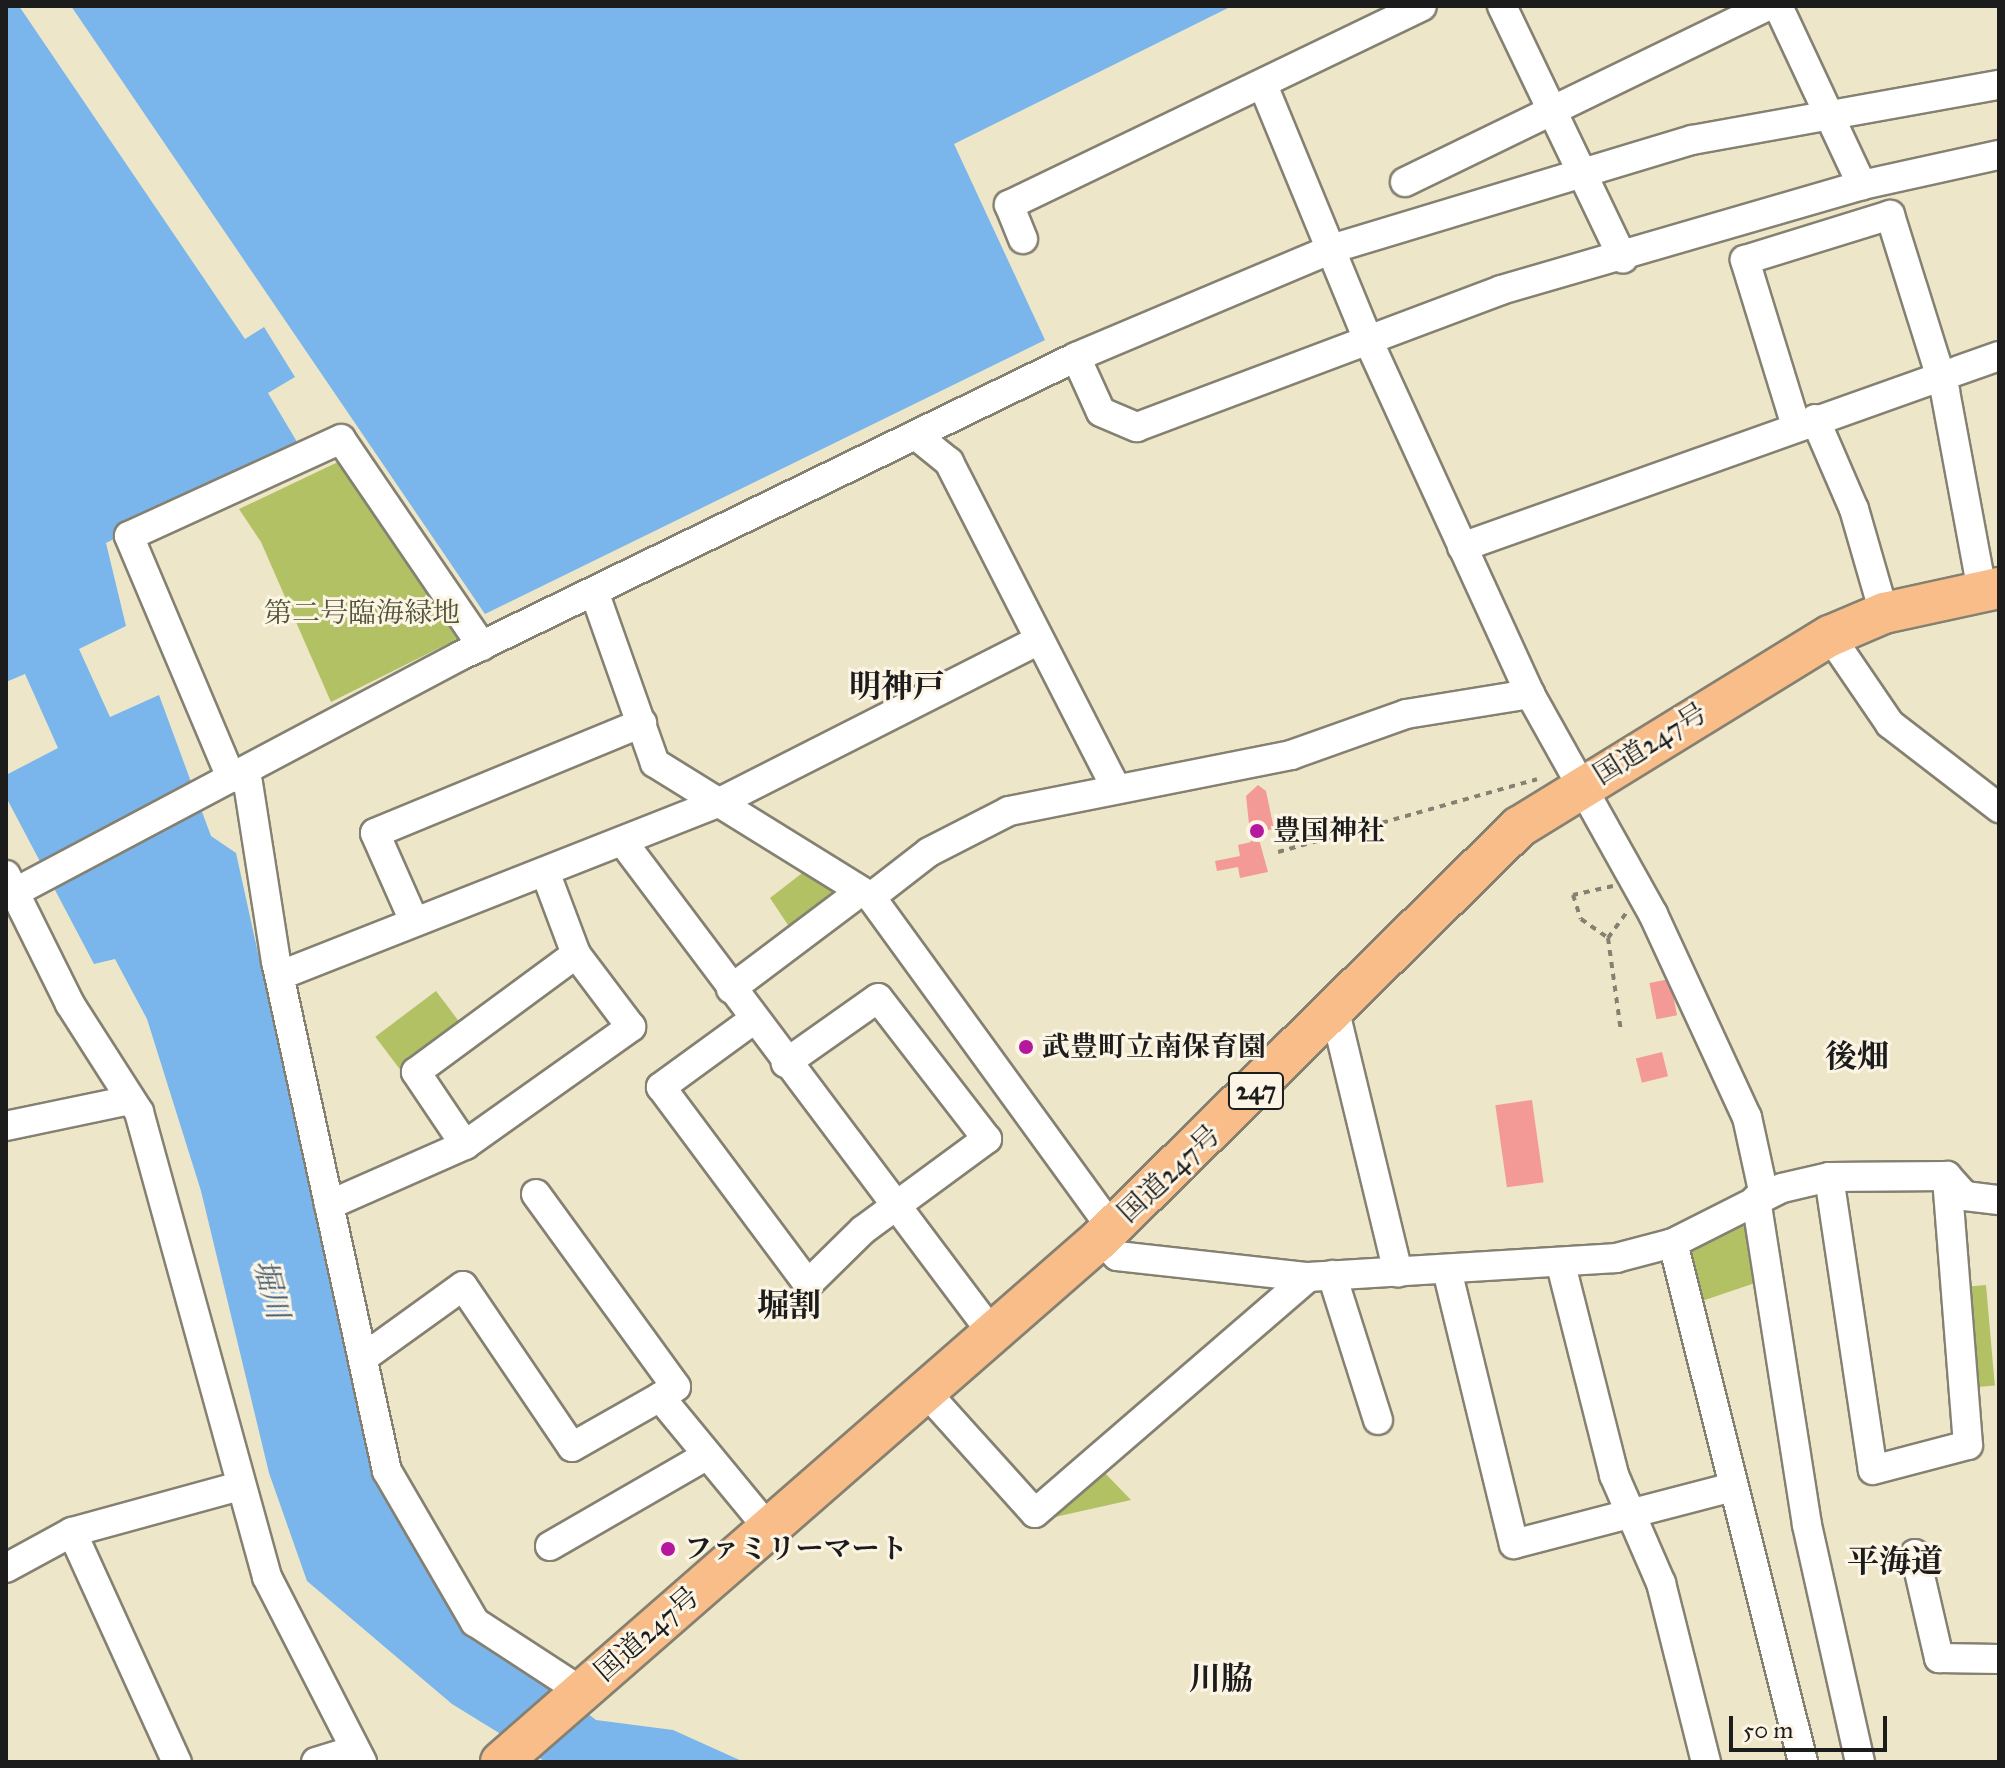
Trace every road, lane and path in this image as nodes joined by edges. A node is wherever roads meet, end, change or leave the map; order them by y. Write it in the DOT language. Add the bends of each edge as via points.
graph roads {
  1 [pos="1422,6"];
  2 [pos="1502,6"];
  3 [pos="1767,6"];
  4 [pos="1778,6"];
  5 [pos="1263,85"];
  6 [pos="1999,85"];
  7 [pos="1552,111"];
  8 [pos="1830,113"];
  9 [pos="1999,155"];
  10 [pos="1580,172"];
  11 [pos="1405,182"];
  12 [pos="1862,185"];
  13 [pos="1023,239"];
  14 [pos="1334,248"];
  15 [pos="1623,258"];
  16 [pos="1368,340"];
  17 [pos="1999,356"];
  18 [pos="1076,357"];
  19 [pos="1940,376"];
  20 [pos="1806,422"];
  21 [pos="918,437"];
  22 [pos="1462,547"];
  23 [pos="1991,590"];
  24 [pos="595,594"];
  25 [pos="1884,613"];
  26 [pos="1830,636"];
  27 [pos="1038,641"];
  28 [pos="482,646"];
  29 [pos="1530,694"];
  30 [pos="642,723"];
  31 [pos="229,773"];
  32 [pos="1564,781"];
  33 [pos="1116,789"];
  34 [pos="720,802"];
  35 [pos="1999,808"];
  36 [pos="623,842"];
  37 [pos="1278,852"];
  38 [pos="1607,873"];
  39 [pos="546,874"];
  40 [pos="1613,886"];
  41 [pos="9,888"];
  42 [pos="864,896"];
  43 [pos="414,921"];
  44 [pos="1608,938"];
  45 [pos="576,954"];
  46 [pos="281,975"];
  47 [pos="731,989"];
  48 [pos="1335,1012"];
  49 [pos="753,1020"];
  50 [pos="1621,1032"];
  51 [pos="786,1063"];
  52 [pos="130,1100"];
  53 [pos="6,1126"];
  54 [pos="465,1145"];
  55 [pos="1947,1176"];
  56 [pos="1829,1177"];
  57 [pos="536,1194"];
  58 [pos="1760,1197"];
  59 [pos="1999,1200"];
  60 [pos="329,1205"];
  61 [pos="894,1209"];
  62 [pos="1106,1233"];
  63 [pos="1673,1243"];
  64 [pos="1561,1265"];
  65 [pos="1447,1270"];
  66 [pos="1398,1272"];
  67 [pos="1320,1276"];
  68 [pos="992,1333"];
  69 [pos="363,1358"];
  70 [pos="925,1391"];
  71 [pos="660,1397"];
  72 [pos="1378,1420"];
  73 [pos="706,1456"];
  74 [pos="240,1486"];
  75 [pos="1733,1487"];
  76 [pos="1631,1514"];
  77 [pos="768,1528"];
  78 [pos="72,1532"];
  79 [pos="550,1546"];
  80 [pos="1915,1554"];
  81 [pos="6,1568"];
  82 [pos="1999,1659"];
  83 [pos="577,1694"];
  84 [pos="358,1756"];
  85 [pos="503,1760"];
  86 [pos="177,1762"];
  87 [pos="316,1762"];
  88 [pos="1706,1762"];
  89 [pos="1803,1762"];
  90 [pos="1860,1762"];
  1 -- 5 [label="street"];
  2 -- 7 [label="street"];
  3 -- 7 [label="street"];
  4 -- 8 [label="street"];
  5 -- 13 [label="street" via="1009,205"];
  5 -- 14 [label="street"];
  6 -- 8 [label="street"];
  7 -- 10 [label="street"];
  7 -- 11 [label="street"];
  8 -- 10 [label="street" via="1692,140"];
  8 -- 12 [label="street"];
  9 -- 12 [label="street"];
  10 -- 14 [label="street"];
  10 -- 15 [label="street"];
  12 -- 15 [label="street"];
  14 -- 16 [label="street"];
  14 -- 18 [label="street"];
  15 -- 16 [label="street" via="1501,290"];
  16 -- 18 [label="street" via="1137,427 1101,412"];
  16 -- 22 [label="street"];
  17 -- 19 [label="street"];
  18 -- 21 [label="street"];
  19 -- 20 [label="street"];
  19 -- 20 [label="street" via="1890,215 1745,260"];
  19 -- 23 [label="street"];
  20 -- 22 [label="street"];
  20 -- 25 [label="street" via="1854,509"];
  21 -- 24 [label="street"];
  21 -- 27 [label="street" via="949,462"];
  22 -- 29 [label="street"];
  23 -- 25 [label="highway, 国道247号 / 247"];
  24 -- 28 [label="street"];
  24 -- 30 [label="street"];
  25 -- 26 [label="highway, 国道247号 / 247"];
  26 -- 32 [label="highway, 国道247号 / 247"];
  26 -- 35 [label="street" via="1890,724"];
  27 -- 33 [label="street"];
  27 -- 34 [label="street"];
  28 -- 31 [label="street"];
  28 -- 31 [label="street" via="341,439 129,536"];
  29 -- 32 [label="street"];
  29 -- 33 [label="street" via="1406,714 1291,755"];
  30 -- 34 [label="street" via="655,763"];
  30 -- 43 [label="street" via="375,833"];
  31 -- 41 [label="street"];
  31 -- 46 [label="street" via="248,783"];
  32 -- 37 [label="path"];
  32 -- 48 [label="highway, 国道247号 / 247"];
  32 -- 58 [label="street" via="1653,914 1747,1117"];
  33 -- 42 [label="street" via="986,821"];
  34 -- 36 [label="street"];
  34 -- 42 [label="street" via="845,877"];
  36 -- 39 [label="street"];
  36 -- 47 [label="street"];
  38 -- 40 [label="path"];
  39 -- 43 [label="street"];
  39 -- 45 [label="street"];
  40 -- 44 [label="path" via="1627,914"];
  40 -- 44 [label="path" via="1573,895 1581,919"];
  41 -- 52 [label="street" via="63,991"];
  42 -- 47 [label="street"];
  42 -- 62 [label="street"];
  43 -- 46 [label="street"];
  44 -- 50 [label="path"];
  45 -- 54 [label="street" via="416,1072"];
  45 -- 54 [label="street" via="631,1027"];
  46 -- 60 [label="street"];
  47 -- 49 [label="street"];
  48 -- 62 [label="highway, 国道247号 / 247"];
  48 -- 66 [label="street"];
  49 -- 51 [label="street"];
  49 -- 61 [label="street" via="661,1087 808,1284"];
  51 -- 61 [label="street"];
  51 -- 61 [label="street" via="878,998 987,1139"];
  52 -- 53 [label="street"];
  52 -- 74 [label="street" via="172,1217"];
  54 -- 60 [label="street"];
  55 -- 56 [label="street"];
  55 -- 56 [label="street" via="1968,1445 1873,1470"];
  55 -- 59 [label="street" via="1965,1196"];
  56 -- 58 [label="street"];
  57 -- 71 [label="street" via="676,1387"];
  58 -- 63 [label="street"];
  58 -- 90 [label="street" via="1807,1525"];
  60 -- 69 [label="street"];
  61 -- 68 [label="street"];
  62 -- 67 [label="street" via="1117,1256"];
  62 -- 68 [label="highway, 国道247号 / 247"];
  63 -- 64 [label="street"];
  63 -- 75 [label="street"];
  64 -- 65 [label="street"];
  64 -- 76 [label="street"];
  65 -- 66 [label="street"];
  65 -- 76 [label="street" via="1514,1544"];
  66 -- 67 [label="street"];
  67 -- 70 [label="street" via="1035,1513"];
  67 -- 72 [label="street"];
  68 -- 70 [label="highway, 国道247号 / 247"];
  69 -- 71 [label="street" via="463,1286 572,1447"];
  69 -- 83 [label="street" via="387,1471 450,1585 475,1622"];
  70 -- 77 [label="highway, 国道247号 / 247"];
  71 -- 73 [label="street"];
  73 -- 77 [label="street"];
  73 -- 79 [label="street"];
  74 -- 78 [label="street"];
  74 -- 84 [label="street" via="267,1577"];
  75 -- 76 [label="street"];
  75 -- 89 [label="street"];
  76 -- 88 [label="street" via="1661,1583"];
  77 -- 83 [label="highway, 国道247号 / 247"];
  78 -- 81 [label="street"];
  78 -- 86 [label="street"];
  80 -- 82 [label="street" via="1939,1658"];
  83 -- 85 [label="highway, 国道247号 / 247"];
  84 -- 87 [label="street"];
}
